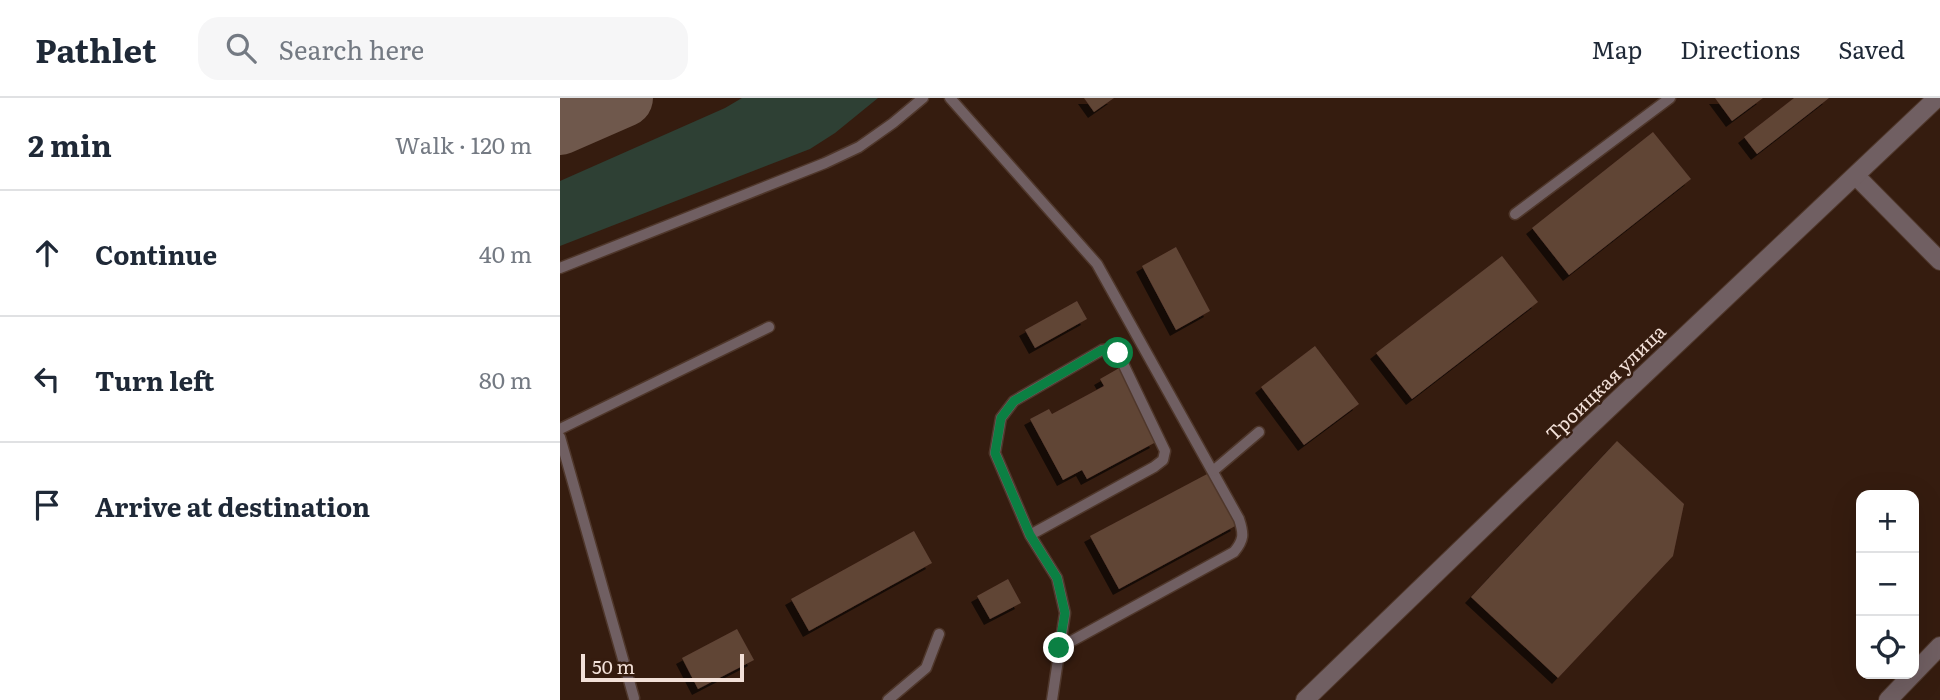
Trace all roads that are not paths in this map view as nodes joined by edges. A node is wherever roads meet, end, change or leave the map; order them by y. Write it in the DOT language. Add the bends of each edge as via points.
graph roads {
  1 [pos="923,98"];
  2 [pos="950,98"];
  3 [pos="1670,98"];
  4 [pos="1937,98"];
  5 [pos="1856,176"];
  6 [pos="1515,214"];
  7 [pos="1940,261"];
  8 [pos="560,268"];
  9 [pos="769,327"];
  10 [pos="560,429"];
  11 [pos="1259,432"];
  12 [pos="560,437"];
  13 [pos="564,466"];
  14 [pos="1213,471"];
  15 [pos="1030,535"];
  16 [pos="939,634"];
  17 [pos="1940,646"];
  18 [pos="1059,648"];
  19 [pos="1919,668"];
  20 [pos="1908,679"];
  21 [pos="634,698"];
  22 [pos="888,700"];
  23 [pos="1052,700"];
  24 [pos="1305,700"];
  25 [pos="1888,700"];
  1 -- 8 [label="lane" via="859,147 825,163"];
  2 -- 14 [label="lane" via="1097,264"];
  3 -- 6 [label="lane"];
  4 -- 5 [label="street, Троицкая улица"];
  5 -- 7 [label="street"];
  5 -- 24 [label="street, Троицкая улица"];
  9 -- 10 [label="lane"];
  11 -- 14 [label="lane"];
  12 -- 13 [label="lane"];
  13 -- 21 [label="lane"];
  14 -- 18 [label="lane" via="1239,519 1241,544"];
  15 -- 15 [label="lane" via="1163,460 1165,451 1118,353 1110,349 1014,401 1001,418 995,453"];
  15 -- 18 [label="lane" via="1057,578 1065,613"];
  16 -- 22 [label="lane" via="926,668"];
  17 -- 19 [label="street"];
  18 -- 23 [label="lane"];
  20 -- 25 [label="street"];
}
